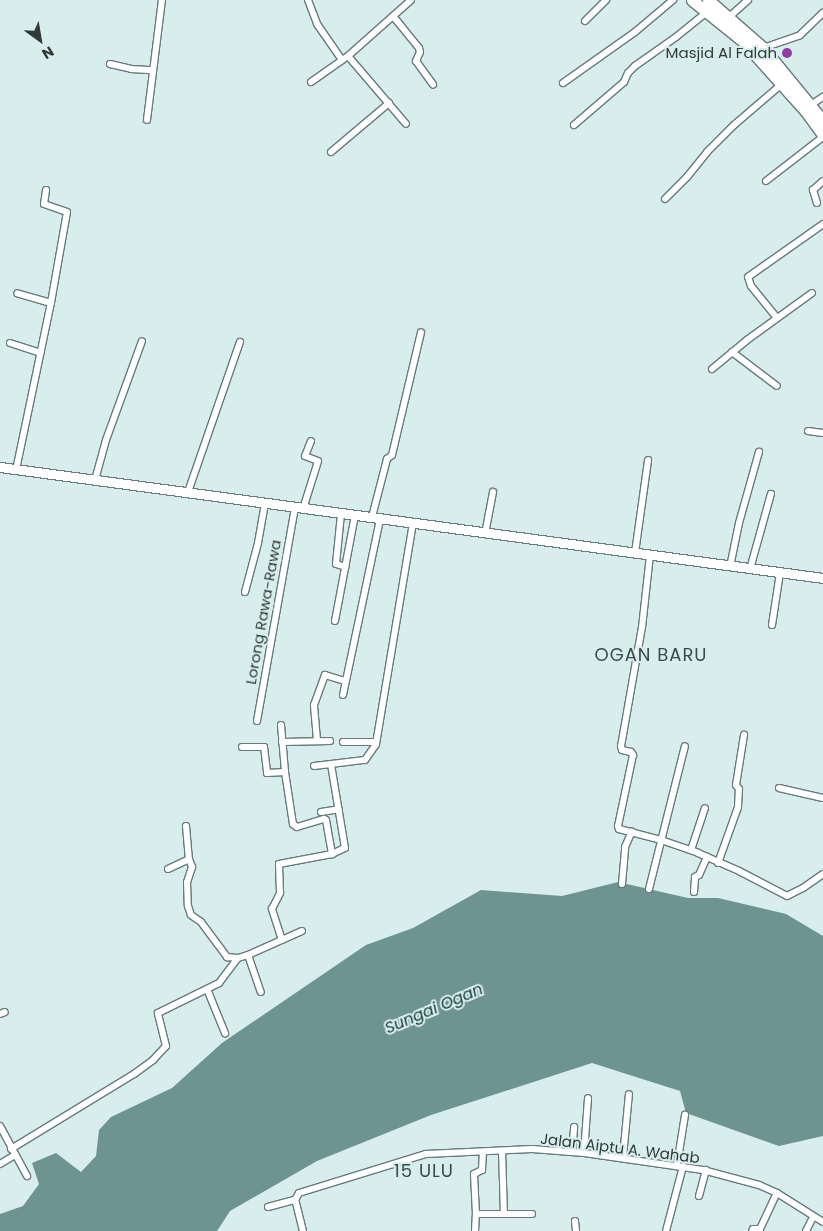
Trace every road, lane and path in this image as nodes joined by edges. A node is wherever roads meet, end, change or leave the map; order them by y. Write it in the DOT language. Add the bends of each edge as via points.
graph roads {
  1 [pos="162,0"];
  2 [pos="308,0"];
  3 [pos="411,0"];
  4 [pos="606,0"];
  5 [pos="674,0"];
  6 [pos="692,0"];
  7 [pos="748,0"];
  8 [pos="708,6"];
  9 [pos="823,14"];
  10 [pos="392,16"];
  11 [pos="728,18"];
  12 [pos="585,22"];
  13 [pos="763,48"];
  14 [pos="345,58"];
  15 [pos="110,64"];
  16 [pos="153,70"];
  17 [pos="311,82"];
  18 [pos="563,83"];
  19 [pos="433,84"];
  20 [pos="782,84"];
  21 [pos="823,98"];
  22 [pos="389,103"];
  23 [pos="809,106"];
  24 [pos="146,120"];
  25 [pos="823,121"];
  26 [pos="406,124"];
  27 [pos="574,125"];
  28 [pos="823,136"];
  29 [pos="331,152"];
  30 [pos="766,181"];
  31 [pos="823,181"];
  32 [pos="46,190"];
  33 [pos="665,199"];
  34 [pos="817,203"];
  35 [pos="823,224"];
  36 [pos="17,293"];
  37 [pos="812,293"];
  38 [pos="51,303"];
  39 [pos="777,318"];
  40 [pos="421,332"];
  41 [pos="142,341"];
  42 [pos="240,342"];
  43 [pos="10,343"];
  44 [pos="732,352"];
  45 [pos="40,353"];
  46 [pos="712,369"];
  47 [pos="777,386"];
  48 [pos="808,431"];
  49 [pos="823,433"];
  50 [pos="311,441"];
  51 [pos="760,452"];
  52 [pos="648,460"];
  53 [pos="0,467"];
  54 [pos="16,470"];
  55 [pos="95,480"];
  56 [pos="188,492"];
  57 [pos="494,492"];
  58 [pos="771,494"];
  59 [pos="264,504"];
  60 [pos="299,509"];
  61 [pos="341,514"];
  62 [pos="355,515"];
  63 [pos="376,518"];
  64 [pos="412,523"];
  65 [pos="485,534"];
  66 [pos="634,553"];
  67 [pos="650,555"];
  68 [pos="346,567"];
  69 [pos="730,567"];
  70 [pos="754,570"];
  71 [pos="778,573"];
  72 [pos="823,578"];
  73 [pos="245,592"];
  74 [pos="335,621"];
  75 [pos="772,625"];
  76 [pos="345,681"];
  77 [pos="343,695"];
  78 [pos="257,720"];
  79 [pos="280,725"];
  80 [pos="744,735"];
  81 [pos="317,740"];
  82 [pos="330,741"];
  83 [pos="282,742"];
  84 [pos="343,742"];
  85 [pos="376,742"];
  86 [pos="685,746"];
  87 [pos="242,747"];
  88 [pos="331,764"];
  89 [pos="314,766"];
  90 [pos="284,772"];
  91 [pos="779,788"];
  92 [pos="823,798"];
  93 [pos="706,808"];
  94 [pos="339,809"];
  95 [pos="321,812"];
  96 [pos="186,826"];
  97 [pos="632,831"];
  98 [pos="661,840"];
  99 [pos="690,850"];
  100 [pos="332,854"];
  101 [pos="707,857"];
  102 [pos="189,859"];
  103 [pos="718,863"];
  104 [pos="168,868"];
  105 [pos="823,874"];
  106 [pos="622,884"];
  107 [pos="649,889"];
  108 [pos="694,892"];
  109 [pos="302,931"];
  110 [pos="282,940"];
  111 [pos="248,955"];
  112 [pos="238,958"];
  113 [pos="207,989"];
  114 [pos="260,992"];
  115 [pos="225,1033"];
  116 [pos="629,1094"];
  117 [pos="588,1098"];
  118 [pos="685,1115"];
  119 [pos="0,1126"];
  120 [pos="574,1127"];
  121 [pos="13,1152"];
  122 [pos="483,1152"];
  123 [pos="502,1152"];
  124 [pos="572,1152"];
  125 [pos="584,1153"];
  126 [pos="623,1158"];
  127 [pos="0,1164"];
  128 [pos="680,1166"];
  129 [pos="706,1170"];
  130 [pos="27,1176"];
  131 [pos="778,1193"];
  132 [pos="699,1196"];
  133 [pos="295,1200"];
  134 [pos="268,1207"];
  135 [pos="504,1213"];
  136 [pos="476,1214"];
  137 [pos="532,1214"];
  138 [pos="813,1217"];
  139 [pos="575,1221"];
  140 [pos="823,1222"];
  141 [pos="303,1231"];
  142 [pos="475,1231"];
  143 [pos="576,1231"];
  144 [pos="666,1231"];
  145 [pos="752,1231"];
  146 [pos="806,1231"];
  1 -- 16 [label="street"];
  2 -- 14 [label="street" via="317,24"];
  3 -- 10 [label="street"];
  4 -- 12 [label="street"];
  5 -- 18 [label="street"];
  6 -- 8 [label="highway"];
  7 -- 11 [label="street"];
  8 -- 11 [label="highway"];
  8 -- 20 [label="highway"];
  8 -- 27 [label="street" via="676,37 635,66 624,82"];
  9 -- 13 [label="street" via="800,35"];
  10 -- 14 [label="street"];
  10 -- 19 [label="street" via="419,48 416,61"];
  11 -- 13 [label="highway"];
  13 -- 23 [label="highway"];
  14 -- 17 [label="street"];
  14 -- 22 [label="street"];
  15 -- 16 [label="street"];
  16 -- 24 [label="street"];
  20 -- 28 [label="highway"];
  20 -- 33 [label="street" via="734,125"];
  21 -- 23 [label="street"];
  22 -- 26 [label="street"];
  22 -- 29 [label="street"];
  23 -- 25 [label="highway"];
  28 -- 30 [label="street"];
  31 -- 34 [label="street" via="813,190"];
  32 -- 38 [label="street" via="44,204 66,212"];
  35 -- 39 [label="street" via="748,277 751,286"];
  36 -- 38 [label="street"];
  37 -- 39 [label="street"];
  38 -- 45 [label="street"];
  39 -- 44 [label="street"];
  40 -- 63 [label="street" via="392,456 386,459"];
  41 -- 55 [label="street"];
  42 -- 56 [label="street"];
  43 -- 45 [label="street"];
  44 -- 46 [label="street"];
  44 -- 47 [label="street"];
  45 -- 54 [label="street"];
  48 -- 49 [label="street"];
  50 -- 60 [label="street, Lorong Rawa-Rawa" via="305,456 318,461"];
  51 -- 69 [label="street"];
  52 -- 66 [label="street"];
  53 -- 54 [label="street"];
  54 -- 55 [label="street"];
  55 -- 56 [label="street"];
  56 -- 59 [label="street"];
  57 -- 65 [label="street"];
  58 -- 70 [label="street"];
  59 -- 60 [label="street"];
  59 -- 73 [label="street"];
  60 -- 61 [label="street"];
  60 -- 78 [label="street, Lorong Rawa-Rawa" via="275,610"];
  61 -- 62 [label="street"];
  61 -- 68 [label="street" via="336,564"];
  62 -- 63 [label="street"];
  62 -- 68 [label="street"];
  63 -- 64 [label="street"];
  63 -- 76 [label="street"];
  64 -- 65 [label="street"];
  64 -- 85 [label="street"];
  65 -- 66 [label="street"];
  66 -- 67 [label="street"];
  67 -- 69 [label="street"];
  67 -- 97 [label="street" via="642,627 620,746 633,755 617,822 619,829"];
  68 -- 74 [label="street"];
  69 -- 70 [label="street"];
  70 -- 71 [label="street"];
  71 -- 72 [label="street"];
  71 -- 75 [label="street"];
  76 -- 77 [label="street"];
  76 -- 81 [label="street" via="325,675 314,705"];
  79 -- 83 [label="street"];
  80 -- 103 [label="street" via="736,785 739,790 738,807"];
  81 -- 82 [label="street"];
  81 -- 83 [label="street"];
  83 -- 90 [label="street"];
  84 -- 85 [label="street"];
  85 -- 88 [label="street" via="365,760"];
  86 -- 98 [label="street"];
  87 -- 90 [label="street" via="264,747 267,773"];
  88 -- 89 [label="street"];
  88 -- 94 [label="street"];
  90 -- 100 [label="street" via="293,824 297,827 326,820"];
  91 -- 92 [label="street"];
  93 -- 99 [label="street"];
  94 -- 95 [label="street"];
  94 -- 100 [label="street" via="345,848"];
  96 -- 102 [label="street"];
  97 -- 98 [label="street"];
  97 -- 106 [label="street" via="625,847"];
  98 -- 99 [label="street"];
  98 -- 107 [label="street"];
  99 -- 101 [label="street"];
  100 -- 110 [label="street" via="279,864 280,893 272,909"];
  101 -- 103 [label="street"];
  101 -- 108 [label="street" via="700,874 695,877"];
  102 -- 104 [label="street"];
  102 -- 112 [label="street" via="192,867 187,882 191,915 201,922 227,957"];
  103 -- 105 [label="street" via="787,896"];
  109 -- 110 [label="street"];
  110 -- 111 [label="street"];
  111 -- 112 [label="street"];
  111 -- 114 [label="street"];
  112 -- 113 [label="street" via="219,983"];
  113 -- 115 [label="street"];
  113 -- 121 [label="street" via="158,1013 167,1042 163,1051 134,1074 92,1098"];
  116 -- 126 [label="street"];
  117 -- 125 [label="street"];
  118 -- 128 [label="street"];
  119 -- 121 [label="street"];
  120 -- 124 [label="street"];
  121 -- 127 [label="street"];
  121 -- 130 [label="street"];
  122 -- 123 [label="street, Jalan Aiptu A. Wahab"];
  122 -- 133 [label="street, Jalan Aiptu A. Wahab" via="438,1152 417,1156 299,1193"];
  122 -- 136 [label="street" via="482,1170 474,1174"];
  123 -- 124 [label="street, Jalan Aiptu A. Wahab"];
  123 -- 135 [label="street"];
  124 -- 125 [label="street, Jalan Aiptu A. Wahab"];
  125 -- 126 [label="street, Jalan Aiptu A. Wahab"];
  126 -- 128 [label="street, Jalan Aiptu A. Wahab"];
  128 -- 129 [label="street, Jalan Aiptu A. Wahab"];
  128 -- 144 [label="street"];
  129 -- 131 [label="street, Jalan Aiptu A. Wahab"];
  129 -- 132 [label="street"];
  131 -- 138 [label="street, Jalan Aiptu A. Wahab"];
  131 -- 145 [label="street" via="760,1229"];
  133 -- 134 [label="street, Jalan Aiptu A. Wahab"];
  133 -- 141 [label="street"];
  135 -- 136 [label="street"];
  135 -- 137 [label="street"];
  136 -- 142 [label="street"];
  138 -- 140 [label="street, Jalan Aiptu A. Wahab"];
  138 -- 146 [label="street"];
  139 -- 143 [label="street"];
}
